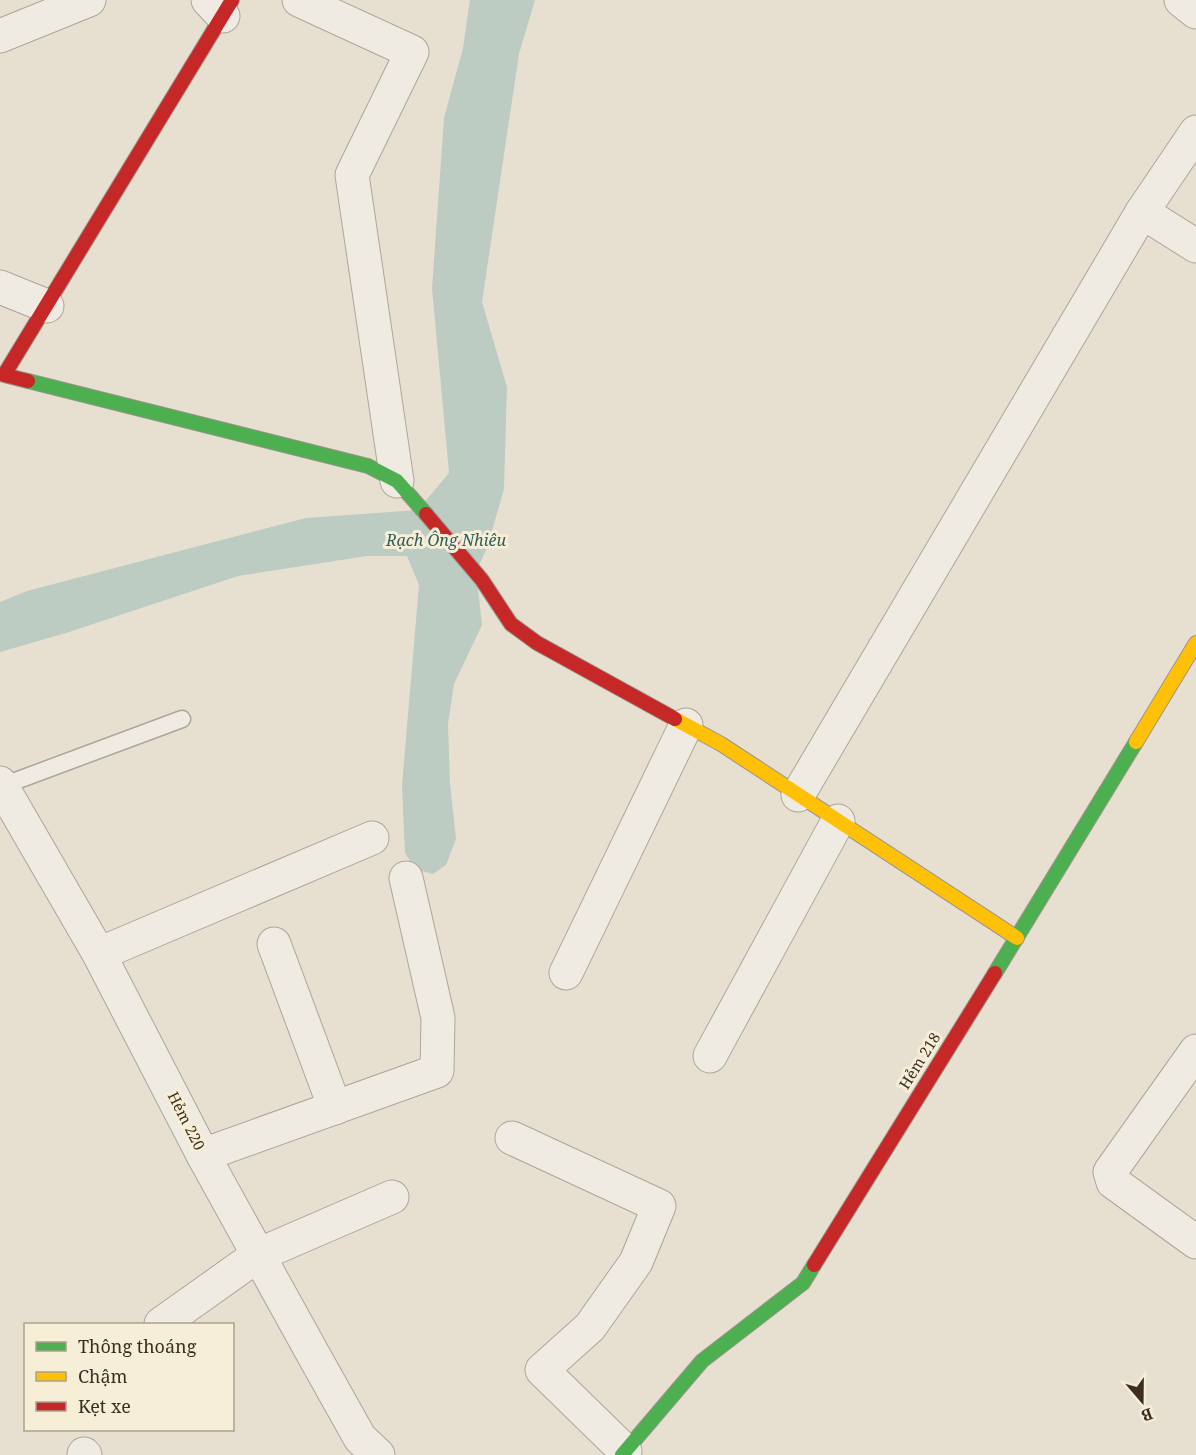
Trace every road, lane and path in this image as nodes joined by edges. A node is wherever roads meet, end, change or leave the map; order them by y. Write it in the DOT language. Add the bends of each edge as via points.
graph roads {
  1 [pos="89,0"];
  2 [pos="299,0"];
  3 [pos="1181,0"];
  4 [pos="221,5"];
  5 [pos="1196,12"];
  6 [pos="0,36"];
  7 [pos="1196,132"];
  8 [pos="1142,212"];
  9 [pos="1196,246"];
  10 [pos="0,286"];
  11 [pos="47,306"];
  12 [pos="404,487"];
  13 [pos="1196,643"];
  14 [pos="183,719"];
  15 [pos="686,725"];
  16 [pos="1,784"];
  17 [pos="798,795"];
  18 [pos="838,821"];
  19 [pos="372,838"];
  20 [pos="406,878"];
  21 [pos="1017,938"];
  22 [pos="274,944"];
  23 [pos="99,954"];
  24 [pos="566,974"];
  25 [pos="1196,1051"];
  26 [pos="710,1056"];
  27 [pos="335,1108"];
  28 [pos="512,1138"];
  29 [pos="203,1155"];
  30 [pos="392,1197"];
  31 [pos="1196,1242"];
  32 [pos="258,1255"];
  33 [pos="162,1323"];
  34 [pos="623,1453"];
  35 [pos="378,1455"];
  1 -- 6 [label="street"];
  2 -- 12 [label="street" via="412,52 352,175"];
  3 -- 5 [label="street"];
  4 -- 11 [label="street"];
  7 -- 8 [label="street"];
  8 -- 9 [label="street"];
  8 -- 17 [label="street"];
  10 -- 11 [label="street"];
  11 -- 12 [label="street" via="4,375 369,466"];
  12 -- 15 [label="street" via="482,580 511,624 537,643"];
  13 -- 21 [label="street, Hẻm 218"];
  14 -- 16 [label="lane"];
  15 -- 17 [label="street"];
  15 -- 24 [label="street"];
  16 -- 23 [label="street, Hẻm 220"];
  17 -- 18 [label="street"];
  18 -- 21 [label="street"];
  18 -- 26 [label="street"];
  19 -- 23 [label="street"];
  20 -- 27 [label="street" via="438,1018 437,1071"];
  21 -- 34 [label="street, Hẻm 218" via="803,1283 702,1361"];
  22 -- 27 [label="street"];
  23 -- 29 [label="street, Hẻm 220"];
  25 -- 31 [label="street" via="1110,1172 1113,1182"];
  27 -- 29 [label="street"];
  28 -- 34 [label="street" via="659,1206 636,1262 590,1327 542,1370"];
  29 -- 32 [label="street, Hẻm 220"];
  30 -- 32 [label="street"];
  32 -- 33 [label="street"];
  32 -- 35 [label="street, Hẻm 220" via="360,1438"];
}
